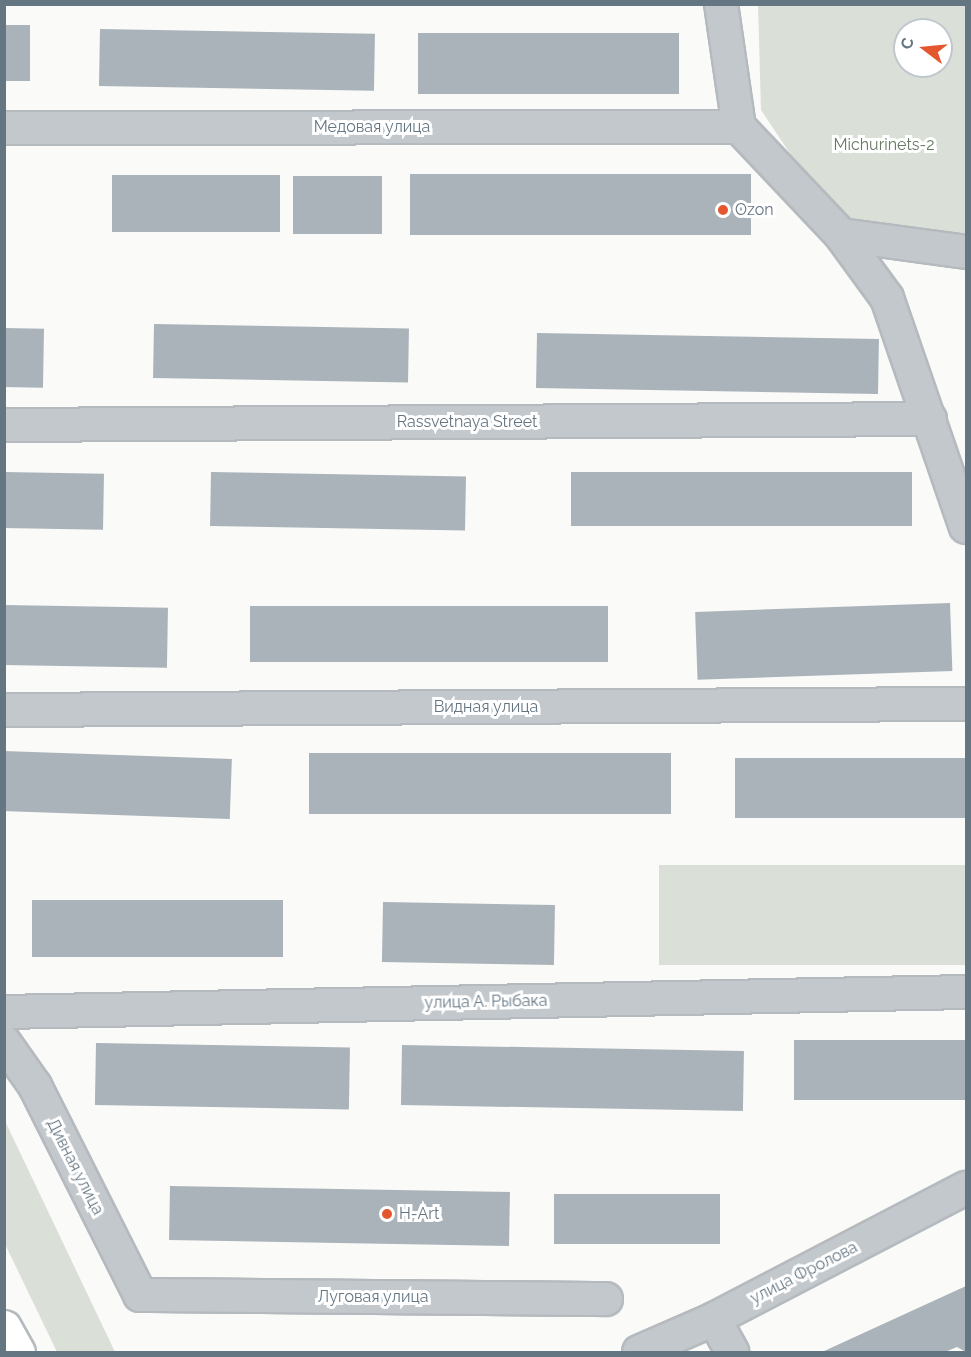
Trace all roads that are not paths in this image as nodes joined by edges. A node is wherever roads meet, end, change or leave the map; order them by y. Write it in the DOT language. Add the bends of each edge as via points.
graph roads {
  1 [pos="721,4"];
  2 [pos="739,127"];
  3 [pos="4,128"];
  4 [pos="841,235"];
  5 [pos="966,252"];
  6 [pos="930,419"];
  7 [pos="4,425"];
  8 [pos="966,526"];
  9 [pos="966,704"];
  10 [pos="4,710"];
  11 [pos="966,992"];
  12 [pos="4,1012"];
  13 [pos="4,1042"];
  14 [pos="966,1188"];
  15 [pos="140,1295"];
  16 [pos="606,1299"];
  17 [pos="714,1319"];
  18 [pos="4,1327"];
  19 [pos="18,1353"];
  20 [pos="639,1353"];
  21 [pos="732,1353"];
  1 -- 2 [label="street"];
  2 -- 3 [label="street, Медовая улица"];
  2 -- 4 [label="street"];
  4 -- 5 [label="street"];
  4 -- 6 [label="street" via="887,298"];
  6 -- 7 [label="street, Rassvetnaya Street"];
  6 -- 8 [label="street"];
  9 -- 10 [label="street, Видная улица"];
  11 -- 12 [label="street, улица А. Рыбака"];
  13 -- 15 [label="street, Дивная улица" via="35,1086"];
  14 -- 17 [label="street, улица Фролова"];
  15 -- 16 [label="street, Луговая улица"];
  17 -- 20 [label="street, улица Фролова"];
  17 -- 21 [label="street"];
  18 -- 19 [label="main road"];
}
